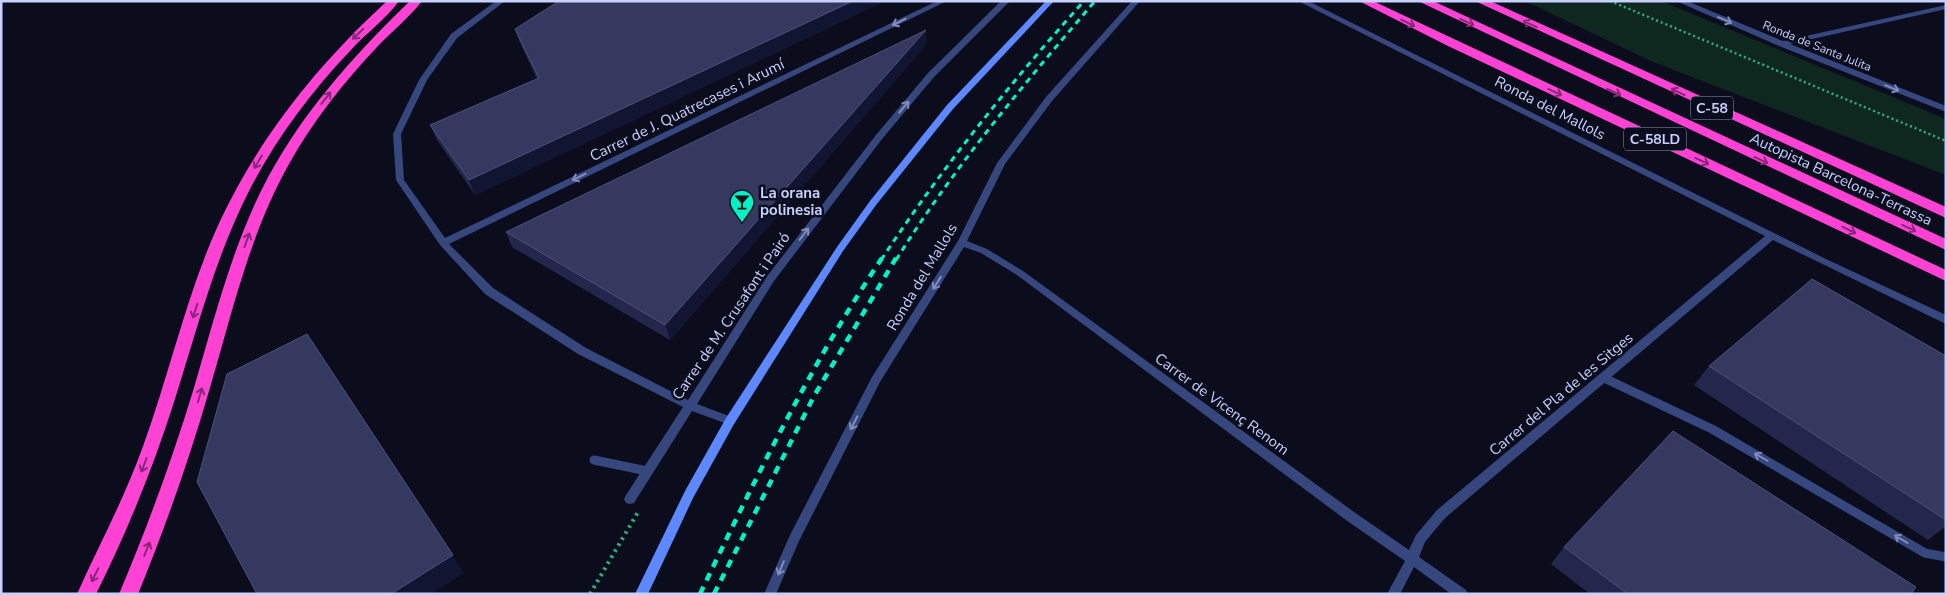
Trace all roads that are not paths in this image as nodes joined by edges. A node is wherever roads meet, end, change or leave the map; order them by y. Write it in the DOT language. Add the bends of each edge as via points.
graph roads {
  1 [pos="394,1"];
  2 [pos="417,1"];
  3 [pos="501,1"];
  4 [pos="943,1"];
  5 [pos="1006,1"];
  6 [pos="1050,1"];
  7 [pos="1136,1"];
  8 [pos="1302,1"];
  9 [pos="1364,1"];
  10 [pos="1423,1"];
  11 [pos="1480,1"];
  12 [pos="1680,1"];
  13 [pos="1946,7"];
  14 [pos="1782,44"];
  15 [pos="1946,109"];
  16 [pos="1946,213"];
  17 [pos="1772,236"];
  18 [pos="443,242"];
  19 [pos="962,242"];
  20 [pos="1946,245"];
  21 [pos="1946,276"];
  22 [pos="1946,320"];
  23 [pos="1604,378"];
  24 [pos="688,405"];
  25 [pos="730,421"];
  26 [pos="594,460"];
  27 [pos="647,471"];
  28 [pos="630,499"];
  29 [pos="1946,557"];
  30 [pos="1412,559"];
  31 [pos="86,594"];
  32 [pos="128,594"];
  33 [pos="641,594"];
  34 [pos="770,594"];
  35 [pos="1393,594"];
  36 [pos="1462,594"];
  1 -- 31 [label="highway, one-way" via="347,45 301,98 268,145 239,197 209,266 144,465"];
  32 -- 2 [label="highway, one-way" via="181,458 230,290 255,218 269,189 304,129 339,81"];
  3 -- 18 [label="street" via="454,36 423,80 397,134 400,180"];
  4 -- 18 [label="street, Carrer de J. Quatrecases i Arumí, one-way"];
  24 -- 5 [label="street, Carrer de M. Crusafont i Pairó, one-way" via="771,278 873,144 931,75"];
  6 -- 25 [label="main road" via="950,107 873,203 807,299"];
  7 -- 19 [label="street, Ronda del Mallols" via="1049,99 1001,163"];
  8 -- 17 [label="street, Ronda del Mallols"];
  9 -- 21 [label="highway, C-58LD, one-way"];
  10 -- 20 [label="highway, Autopista Barcelona-Terrassa / C-58, one-way"];
  16 -- 11 [label="highway, Autopista Barcelona-Terrassa / C-58, one-way"];
  12 -- 14 [label="street, Ronda de Santa Julita, one-way"];
  13 -- 14 [label="street"];
  14 -- 15 [label="street, Ronda de Santa Julita, one-way"];
  17 -- 22 [label="street, Ronda del Mallols"];
  17 -- 23 [label="street, Carrer del Pla de les Sitges"];
  18 -- 24 [label="street" via="489,291 582,351"];
  19 -- 30 [label="street, Carrer de Vicenç Renom" via="984,251 1020,274"];
  19 -- 34 [label="street, Ronda del Mallols, one-way" via="876,380 794,539"];
  29 -- 23 [label="lane, one-way" via="1925,553 1712,429 1674,414 1637,392"];
  23 -- 30 [label="street, Carrer del Pla de les Sitges" via="1441,514 1420,539"];
  24 -- 25 [label="street"];
  24 -- 27 [label="street, Carrer de M. Crusafont i Pairó"];
  25 -- 33 [label="main road" via="689,495"];
  26 -- 27 [label="lane"];
  27 -- 28 [label="street, Carrer de M. Crusafont i Pairó"];
  30 -- 35 [label="street, Carrer del Pla de les Sitges"];
  30 -- 36 [label="street, Carrer de Vicenç Renom"];
}
